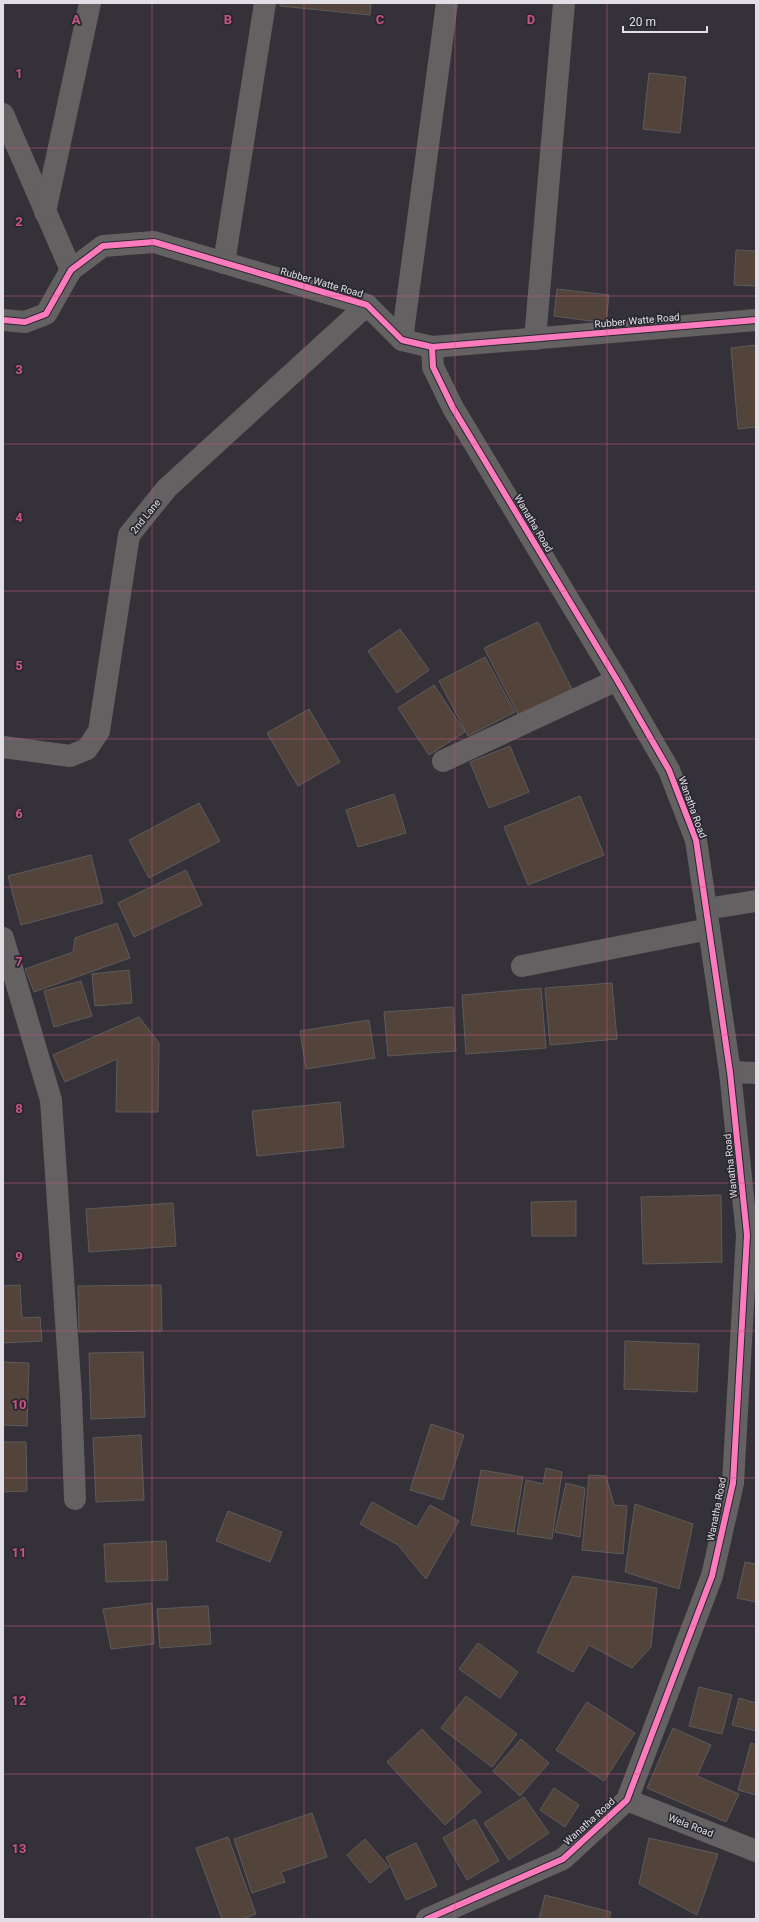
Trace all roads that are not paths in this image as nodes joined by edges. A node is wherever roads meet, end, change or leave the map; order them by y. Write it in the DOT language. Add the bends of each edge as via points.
graph roads {
  1 [pos="90,3"];
  2 [pos="265,3"];
  3 [pos="447,3"];
  4 [pos="564,3"];
  5 [pos="3,114"];
  6 [pos="45,212"];
  7 [pos="224,263"];
  8 [pos="71,270"];
  9 [pos="367,305"];
  10 [pos="3,320"];
  11 [pos="756,320"];
  12 [pos="535,339"];
  13 [pos="402,340"];
  14 [pos="432,347"];
  15 [pos="617,680"];
  16 [pos="3,747"];
  17 [pos="443,761"];
  18 [pos="756,901"];
  19 [pos="707,919"];
  20 [pos="3,938"];
  21 [pos="522,966"];
  22 [pos="730,1072"];
  23 [pos="756,1073"];
  24 [pos="75,1499"];
  25 [pos="627,1800"];
  26 [pos="756,1851"];
  27 [pos="427,1919"];
  1 -- 6 [label="street"];
  2 -- 7 [label="street"];
  3 -- 13 [label="street"];
  4 -- 12 [label="street"];
  5 -- 6 [label="street"];
  6 -- 8 [label="street"];
  7 -- 8 [label="street, Rubber Watte Road" via="154,242 103,246"];
  7 -- 9 [label="street, Rubber Watte Road"];
  8 -- 10 [label="street, Rubber Watte Road" via="46,314 25,322"];
  9 -- 13 [label="street, Rubber Watte Road"];
  9 -- 16 [label="street, 2nd Lane" via="167,488 129,535 99,731 87,749 70,756"];
  11 -- 12 [label="street, Rubber Watte Road"];
  12 -- 14 [label="street, Rubber Watte Road"];
  13 -- 14 [label="street, Rubber Watte Road"];
  14 -- 15 [label="street, Wanatha Road" via="433,367 453,408"];
  15 -- 17 [label="street"];
  15 -- 19 [label="street, Wanatha Road" via="669,770 696,840"];
  18 -- 19 [label="street"];
  19 -- 21 [label="street"];
  19 -- 22 [label="street, Wanatha Road"];
  20 -- 24 [label="street" via="51,1100 71,1394"];
  22 -- 23 [label="street"];
  22 -- 25 [label="street, Wanatha Road" via="747,1235 733,1483 712,1576"];
  25 -- 26 [label="street, Wela Road"];
  25 -- 27 [label="street, Wanatha Road" via="563,1859"];
}
